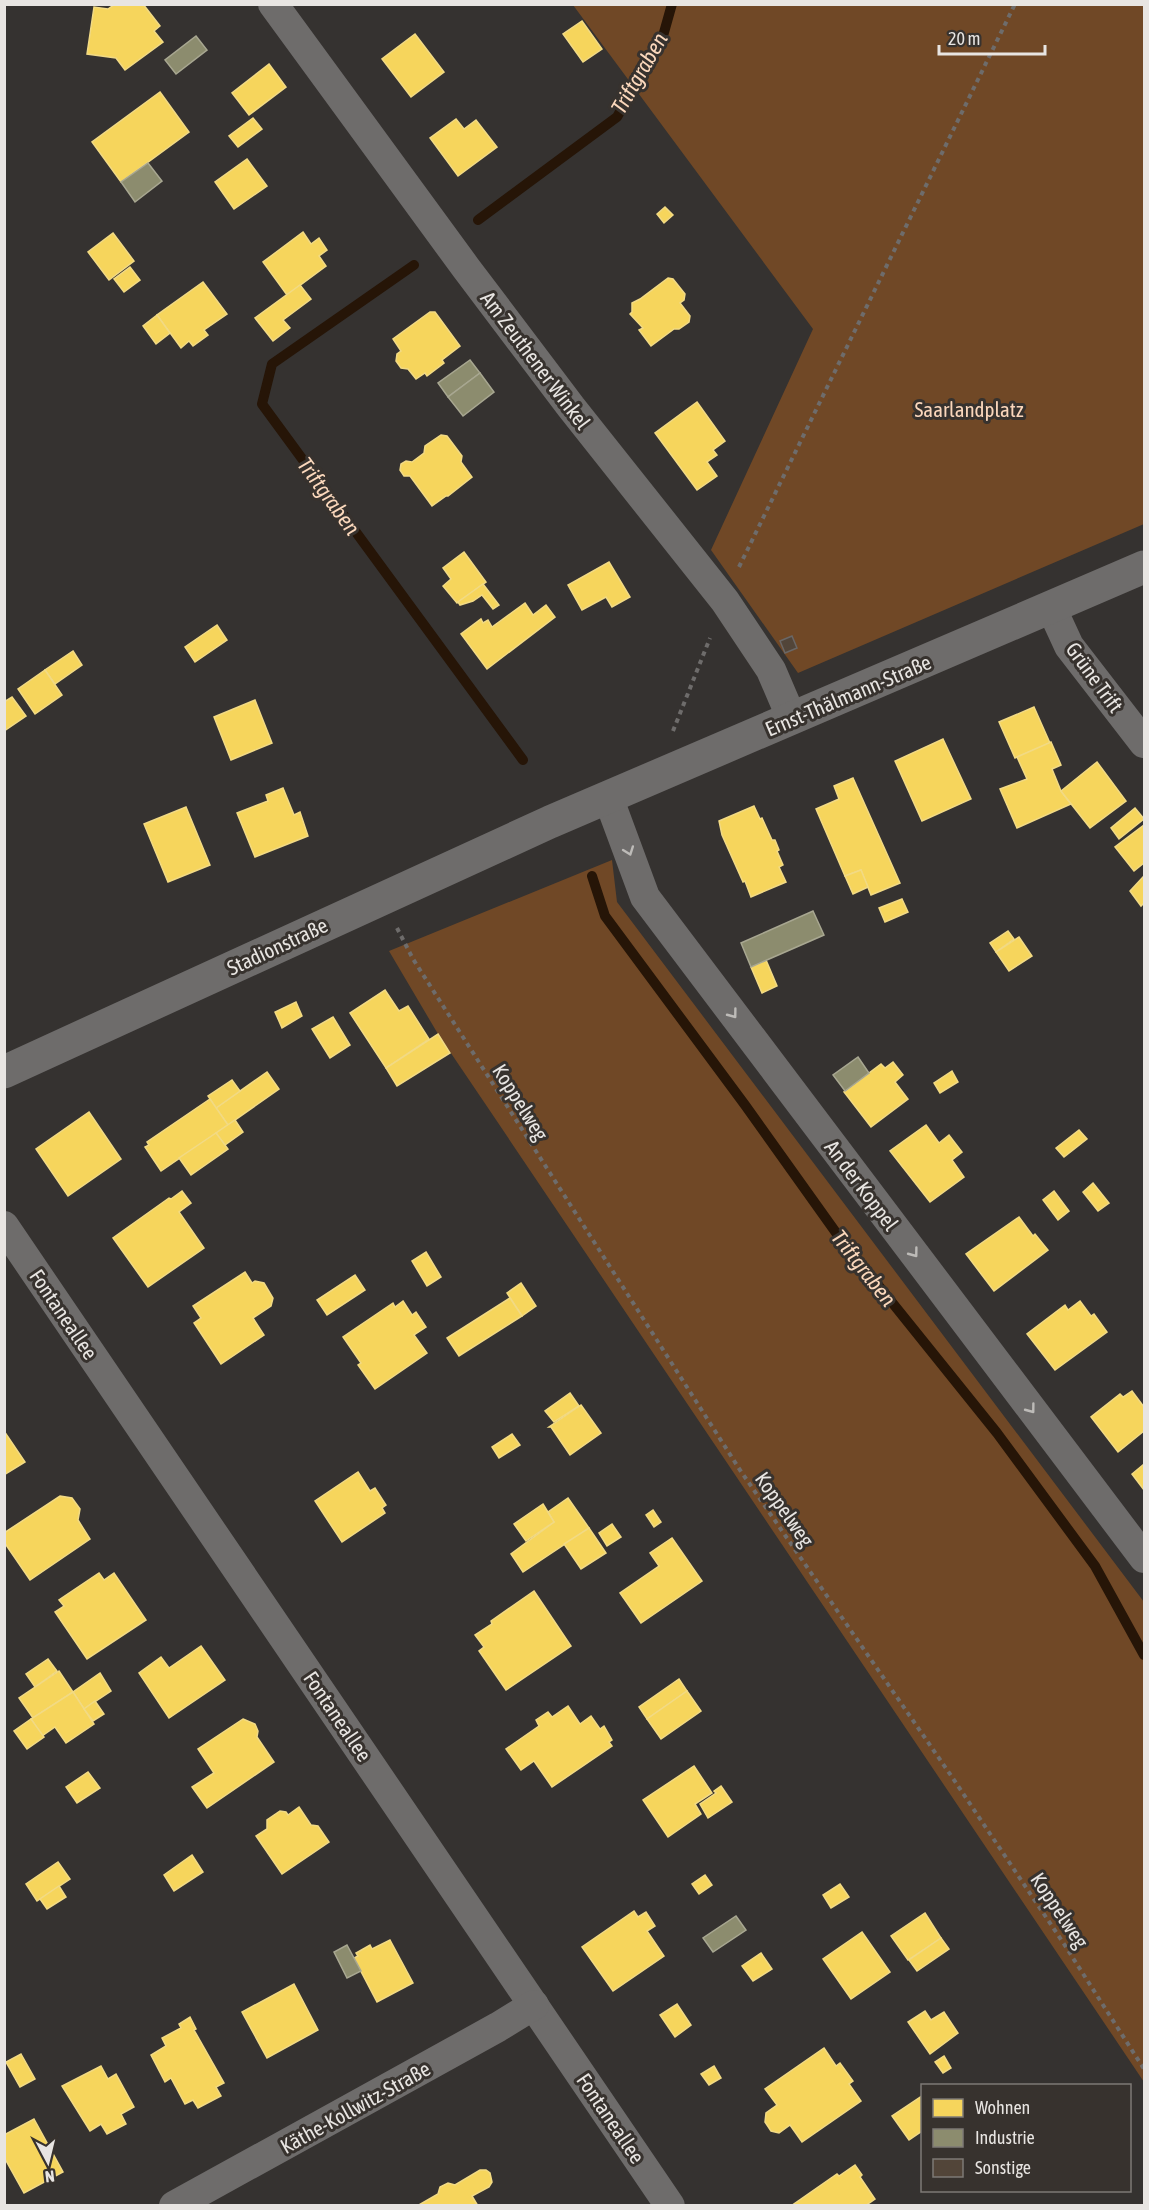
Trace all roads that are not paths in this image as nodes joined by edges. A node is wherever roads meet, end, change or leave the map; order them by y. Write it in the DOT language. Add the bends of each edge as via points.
graph roads {
  1 [pos="273,4"];
  2 [pos="1144,567"];
  3 [pos="1051,607"];
  4 [pos="792,719"];
  5 [pos="1144,743"];
  6 [pos="608,797"];
  7 [pos="550,822"];
  8 [pos="4,1072"];
  9 [pos="4,1226"];
  10 [pos="1144,1558"];
  11 [pos="534,2005"];
  12 [pos="174,2205"];
  13 [pos="670,2205"];
  1 -- 4 [label="street, Am Zeuthener Winkel" via="571,407 730,588"];
  2 -- 3 [label="street, Ernst-Thälmann-Straße"];
  3 -- 4 [label="street, Ernst-Thälmann-Straße"];
  3 -- 5 [label="street, Grüne Trift" via="1069,646"];
  4 -- 6 [label="street, Ernst-Thälmann-Straße"];
  6 -- 7 [label="street, Ernst-Thälmann-Straße"];
  6 -- 10 [label="street, An der Koppel, one-way" via="645,897"];
  7 -- 8 [label="street, Stadionstraße"];
  9 -- 11 [label="street, Fontaneallee"];
  11 -- 12 [label="street, Käthe-Kollwitz-Straße"];
  11 -- 13 [label="street, Fontaneallee"];
}
